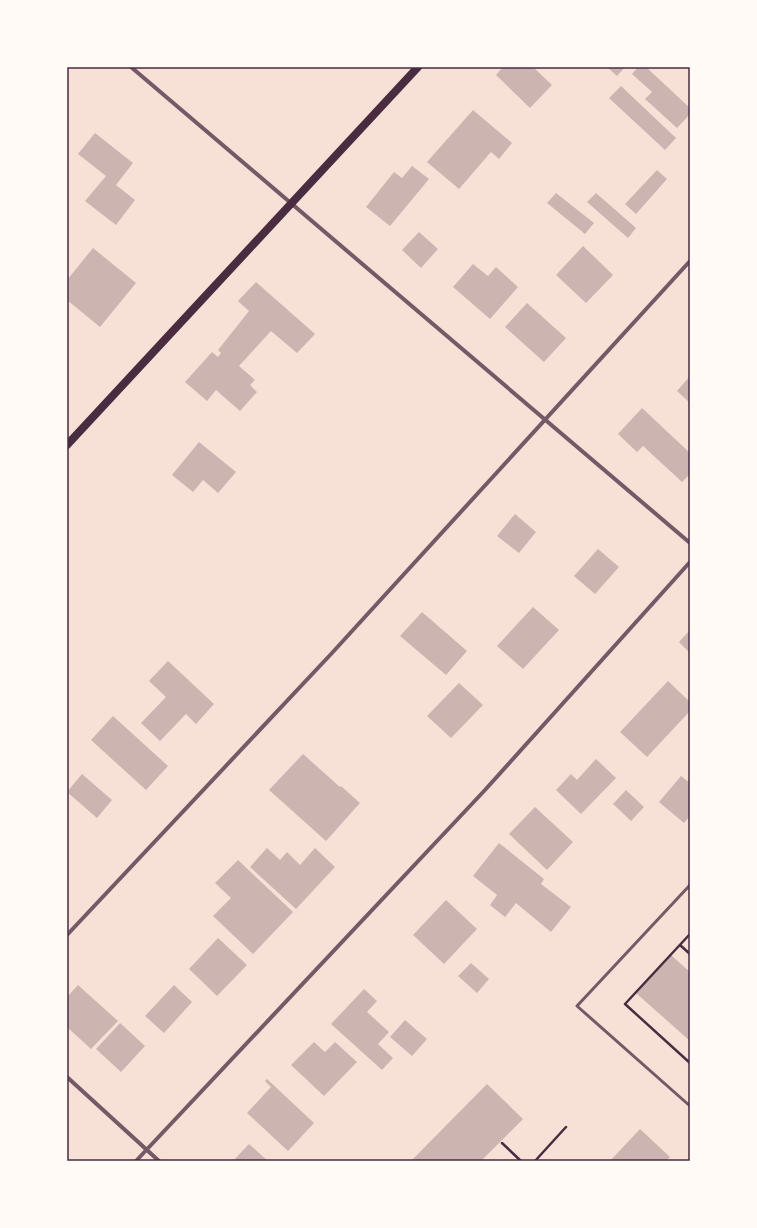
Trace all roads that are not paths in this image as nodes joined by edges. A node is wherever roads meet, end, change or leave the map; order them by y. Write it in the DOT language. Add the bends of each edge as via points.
graph roads {
  1 [pos="130,67"];
  2 [pos="418,67"];
  3 [pos="291,204"];
  4 [pos="690,261"];
  5 [pos="545,420"];
  6 [pos="67,445"];
  7 [pos="690,543"];
  8 [pos="690,562"];
  9 [pos="690,885"];
  10 [pos="67,935"];
  11 [pos="67,1077"];
  12 [pos="690,1106"];
  13 [pos="147,1150"];
  14 [pos="136,1161"];
  15 [pos="159,1161"];
  1 -- 3 [label="street"];
  2 -- 3 [label="main road"];
  3 -- 5 [label="street"];
  3 -- 6 [label="main road"];
  4 -- 5 [label="street"];
  5 -- 7 [label="street"];
  5 -- 10 [label="street"];
  8 -- 13 [label="street" via="485,790"];
  9 -- 12 [label="lane" via="577,1006"];
  11 -- 13 [label="street"];
  13 -- 14 [label="street"];
  13 -- 15 [label="street"];
}
